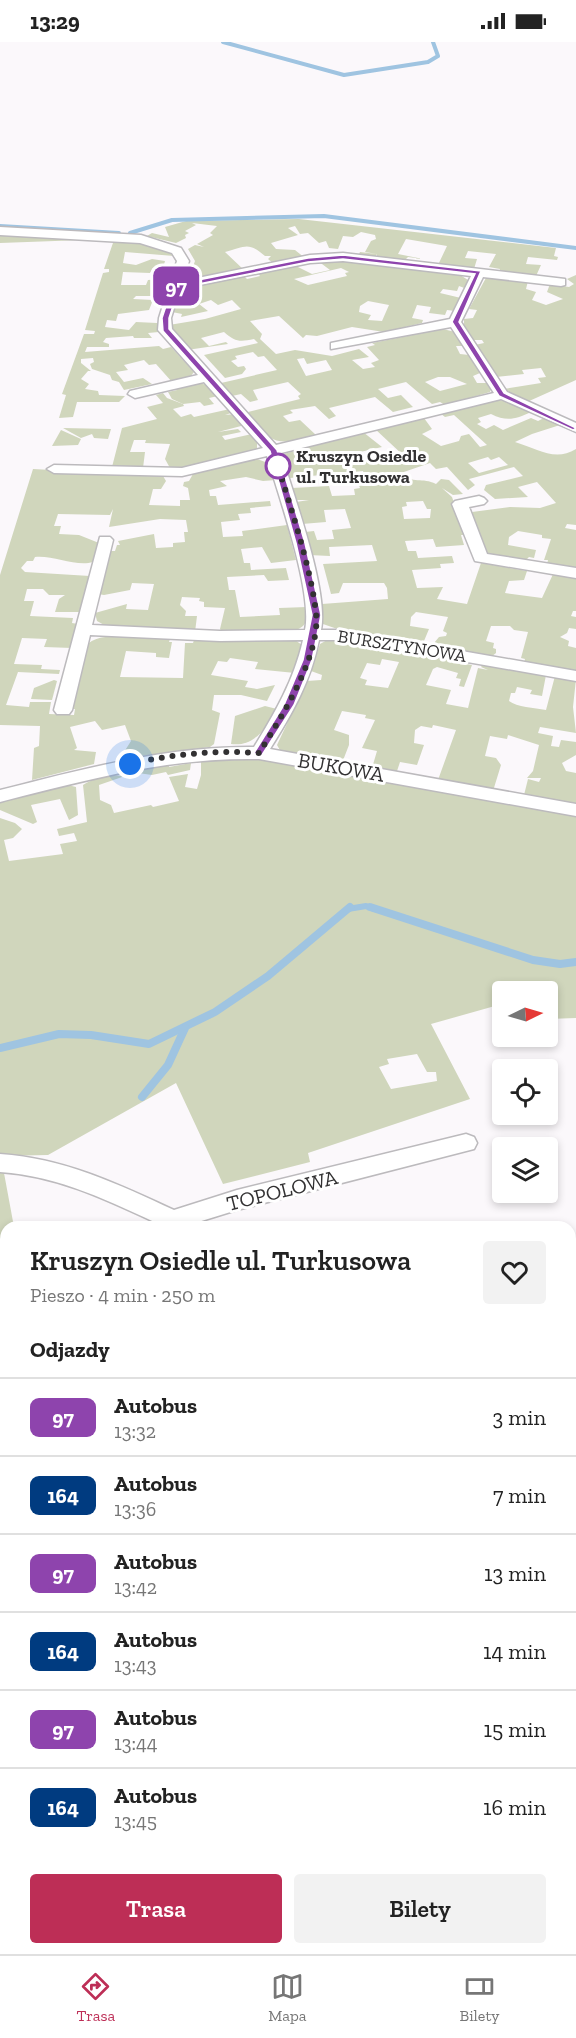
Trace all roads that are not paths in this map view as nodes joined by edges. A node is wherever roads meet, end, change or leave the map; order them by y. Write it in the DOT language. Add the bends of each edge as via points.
graph roads {
  1 [pos="0,231"];
  2 [pos="479,273"];
  3 [pos="561,282"];
  4 [pos="176,286"];
  5 [pos="455,322"];
  6 [pos="336,346"];
  7 [pos="208,377"];
  8 [pos="135,394"];
  9 [pos="502,395"];
  10 [pos="576,428"];
  11 [pos="273,450"];
  12 [pos="54,469"];
  13 [pos="478,501"];
  14 [pos="105,540"];
  15 [pos="576,573"];
  16 [pos="84,630"];
  17 [pos="314,634"];
  18 [pos="576,676"];
  19 [pos="63,710"];
  20 [pos="259,753"];
  21 [pos="0,796"];
  22 [pos="576,810"];
  23 [pos="466,1143"];
  24 [pos="0,1163"];
  1 -- 4 [label="street" via="141,239 177,251 183,261"];
  2 -- 3 [label="street"];
  2 -- 4 [label="street" via="343,257 308,260"];
  2 -- 5 [label="street"];
  4 -- 7 [label="street" via="165,330"];
  5 -- 6 [label="street"];
  5 -- 9 [label="street"];
  7 -- 8 [label="street"];
  7 -- 11 [label="street"];
  9 -- 10 [label="street"];
  9 -- 11 [label="street"];
  11 -- 12 [label="street" via="182,472"];
  11 -- 17 [label="street" via="300,543 316,615"];
  13 -- 15 [label="street" via="460,504 481,558"];
  14 -- 16 [label="street"];
  16 -- 17 [label="street, BURSZTYNOWA" via="220,636"];
  16 -- 19 [label="street"];
  17 -- 18 [label="street, BURSZTYNOWA" via="342,635"];
  17 -- 20 [label="street" via="289,705"];
  20 -- 21 [label="street, BUKOWA" via="162,756"];
  20 -- 22 [label="street, BUKOWA"];
  23 -- 24 [label="street, TOPOLOWA" via="172,1220 60,1171"];
}
